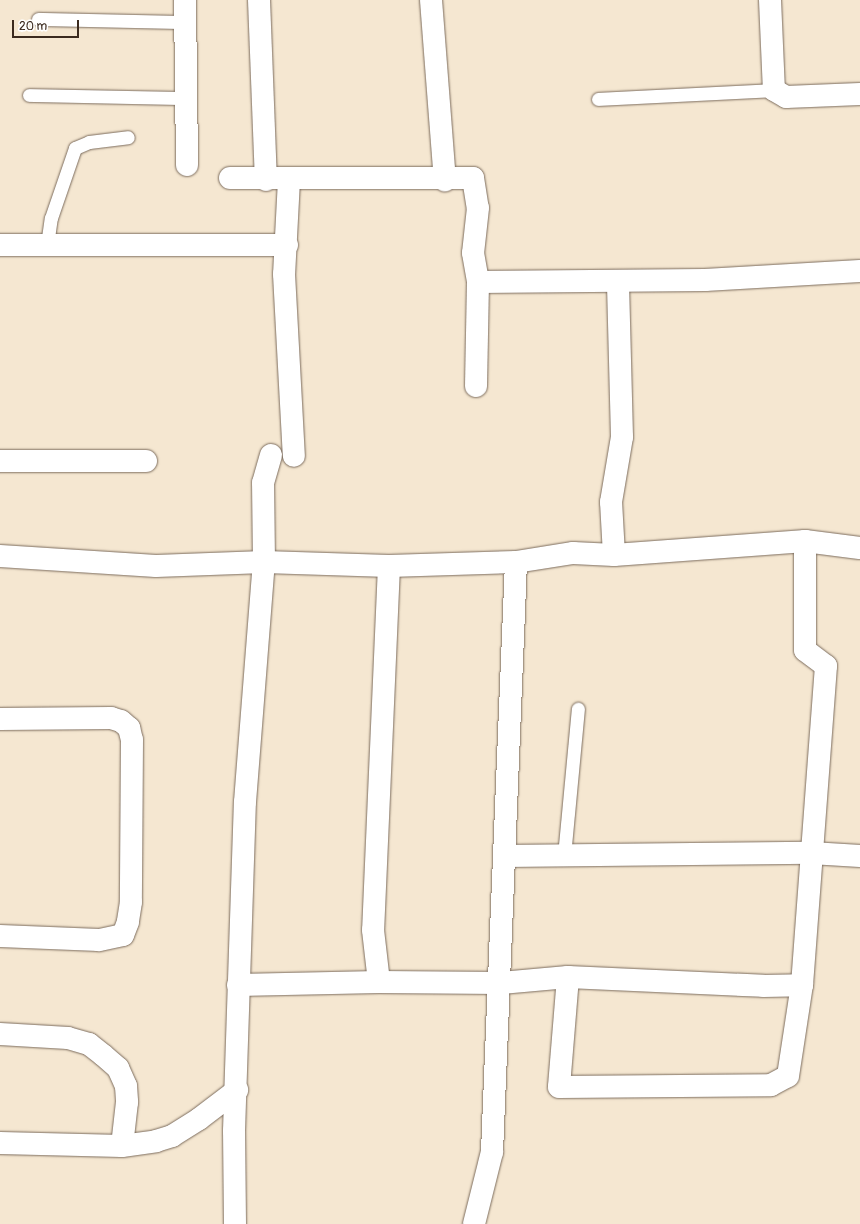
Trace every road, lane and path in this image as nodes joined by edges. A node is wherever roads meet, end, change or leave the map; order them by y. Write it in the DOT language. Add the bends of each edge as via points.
graph roads {
  1 [pos="185,0"];
  2 [pos="259,0"];
  3 [pos="431,0"];
  4 [pos="770,0"];
  5 [pos="38,19"];
  6 [pos="185,22"];
  7 [pos="774,90"];
  8 [pos="860,94"];
  9 [pos="29,95"];
  10 [pos="186,98"];
  11 [pos="598,99"];
  12 [pos="128,137"];
  13 [pos="187,165"];
  14 [pos="230,178"];
  15 [pos="266,180"];
  16 [pos="289,180"];
  17 [pos="445,180"];
  18 [pos="0,245"];
  19 [pos="47,245"];
  20 [pos="287,245"];
  21 [pos="860,271"];
  22 [pos="618,281"];
  23 [pos="478,282"];
  24 [pos="476,386"];
  25 [pos="271,455"];
  26 [pos="294,456"];
  27 [pos="0,462"];
  28 [pos="146,462"];
  29 [pos="805,541"];
  30 [pos="860,548"];
  31 [pos="614,555"];
  32 [pos="0,556"];
  33 [pos="264,562"];
  34 [pos="516,562"];
  35 [pos="388,566"];
  36 [pos="578,709"];
  37 [pos="0,719"];
  38 [pos="811,853"];
  39 [pos="504,856"];
  40 [pos="564,856"];
  41 [pos="860,856"];
  42 [pos="0,936"];
  43 [pos="568,977"];
  44 [pos="379,982"];
  45 [pos="501,983"];
  46 [pos="238,985"];
  47 [pos="802,985"];
  48 [pos="0,1034"];
  49 [pos="237,1090"];
  50 [pos="0,1143"];
  51 [pos="122,1146"];
  52 [pos="235,1224"];
  53 [pos="474,1224"];
  1 -- 6 [label="street"];
  2 -- 15 [label="street"];
  3 -- 17 [label="street"];
  4 -- 7 [label="street"];
  5 -- 6 [label="lane"];
  6 -- 10 [label="street"];
  7 -- 8 [label="street" via="786,97"];
  7 -- 11 [label="lane"];
  9 -- 10 [label="lane"];
  10 -- 13 [label="street"];
  12 -- 19 [label="lane" via="89,142 75,148 51,218"];
  14 -- 15 [label="street"];
  15 -- 16 [label="street"];
  16 -- 17 [label="street"];
  16 -- 20 [label="street"];
  17 -- 23 [label="street" via="473,178 478,208 472,253"];
  18 -- 19 [label="street"];
  19 -- 20 [label="street"];
  20 -- 26 [label="street" via="284,274"];
  21 -- 22 [label="street" via="705,280"];
  22 -- 23 [label="street"];
  22 -- 31 [label="street" via="622,437 610,513"];
  23 -- 24 [label="street"];
  25 -- 33 [label="street" via="263,483"];
  27 -- 28 [label="street"];
  29 -- 30 [label="street"];
  29 -- 31 [label="street"];
  29 -- 38 [label="street" via="805,650 826,666"];
  31 -- 34 [label="street" via="573,553"];
  32 -- 33 [label="street" via="156,566"];
  33 -- 35 [label="street"];
  33 -- 46 [label="street" via="245,802"];
  34 -- 35 [label="street"];
  34 -- 39 [label="street"];
  35 -- 44 [label="street" via="373,930"];
  36 -- 40 [label="lane"];
  37 -- 42 [label="street" via="111,718 121,721 129,728 132,740 131,902 123,935 99,940"];
  38 -- 40 [label="street"];
  38 -- 41 [label="street"];
  38 -- 47 [label="street"];
  39 -- 40 [label="street"];
  39 -- 45 [label="street"];
  43 -- 45 [label="street"];
  43 -- 47 [label="street" via="764,986"];
  43 -- 47 [label="street" via="559,1087 771,1085 788,1076"];
  44 -- 45 [label="street"];
  44 -- 46 [label="street"];
  45 -- 53 [label="street" via="492,1152"];
  46 -- 49 [label="street"];
  48 -- 51 [label="street" via="68,1038 89,1044 104,1055 118,1068 126,1086 127,1102"];
  49 -- 51 [label="street" via="172,1136"];
  49 -- 52 [label="street" via="234,1131"];
  50 -- 51 [label="street"];
}
